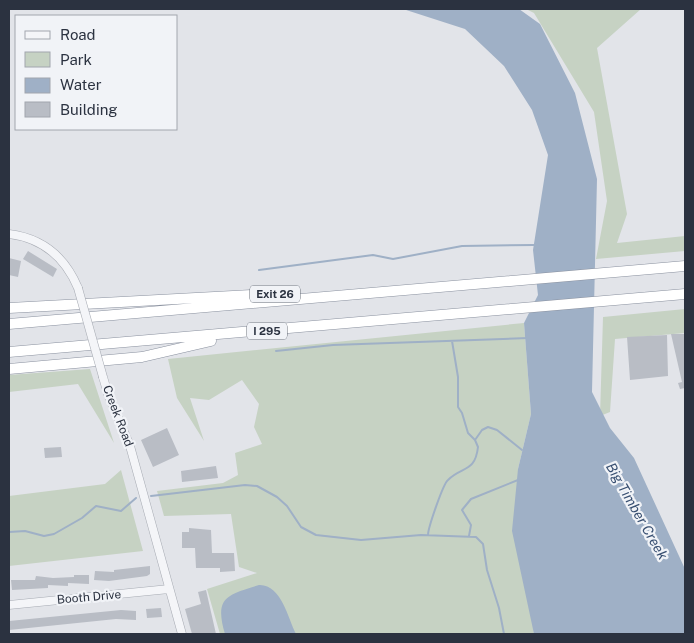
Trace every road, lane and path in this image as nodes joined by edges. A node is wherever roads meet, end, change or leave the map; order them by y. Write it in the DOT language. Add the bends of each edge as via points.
graph roads {
  1 [pos="9,234"];
  2 [pos="685,266"];
  3 [pos="446,286"];
  4 [pos="685,294"];
  5 [pos="9,308"];
  6 [pos="9,324"];
  7 [pos="261,332"];
  8 [pos="9,352"];
  9 [pos="9,369"];
  10 [pos="169,590"];
  11 [pos="9,605"];
  12 [pos="182,634"];
  1 -- 10 [label="street, Creek Road, bridge" via="25,237 51,250 68,267 78,288 108,394 130,446"];
  2 -- 3 [label="highway"];
  3 -- 5 [label="highway, Exit 26"];
  3 -- 6 [label="highway"];
  4 -- 7 [label="highway, I 295"];
  7 -- 8 [label="highway, I 295"];
  7 -- 9 [label="highway" via="142,357"];
  10 -- 11 [label="street, Booth Drive"];
  10 -- 12 [label="street, Creek Road"];
}
